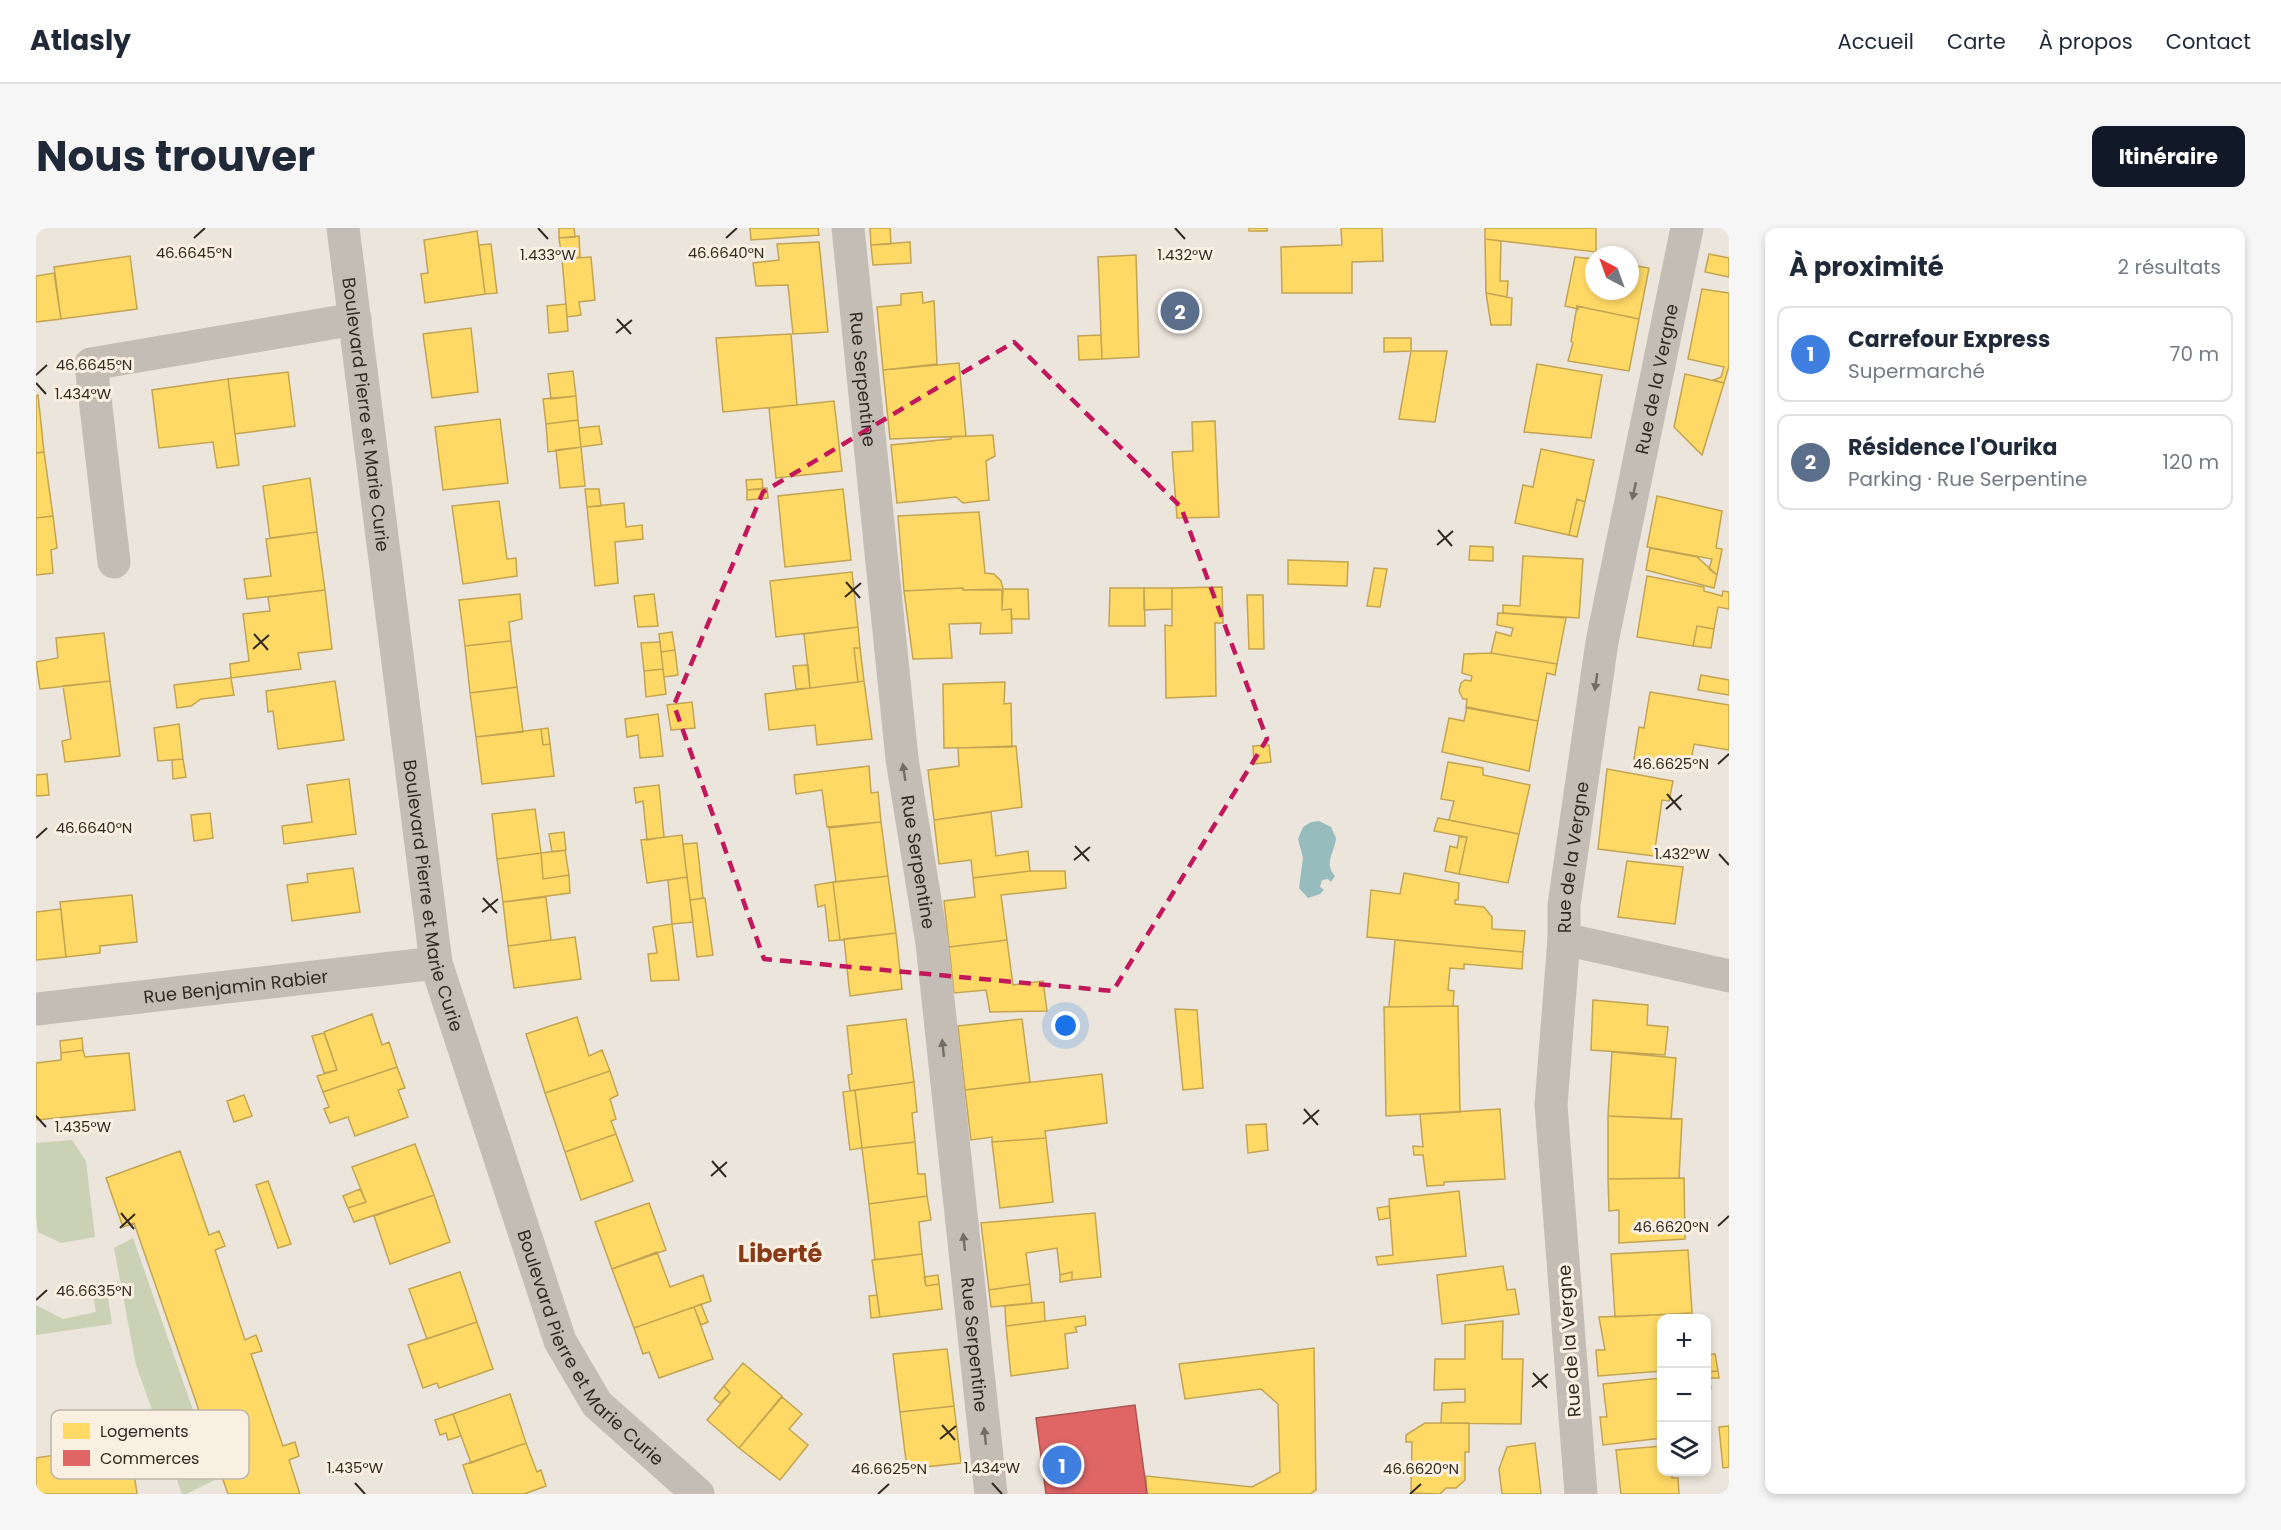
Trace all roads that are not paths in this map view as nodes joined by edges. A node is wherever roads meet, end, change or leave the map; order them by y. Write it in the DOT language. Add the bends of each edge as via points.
graph roads {
  1 [pos="343,228"];
  2 [pos="848,228"];
  3 [pos="1687,228"];
  4 [pos="355,319"];
  5 [pos="114,562"];
  6 [pos="1564,939"];
  7 [pos="436,963"];
  8 [pos="1729,976"];
  9 [pos="36,1009"];
  10 [pos="698,1494"];
  11 [pos="991,1494"];
  12 [pos="1581,1494"];
  1 -- 4 [label="street, Boulevard Pierre et Marie Curie"];
  11 -- 2 [label="street, Rue Serpentine, one-way" via="932,943 902,759"];
  3 -- 6 [label="street, Rue de la Vergne, one-way" via="1602,642 1564,905"];
  4 -- 5 [label="street" via="91,364"];
  4 -- 7 [label="street, Boulevard Pierre et Marie Curie"];
  6 -- 8 [label="street"];
  6 -- 12 [label="street, Rue de la Vergne" via="1551,1105"];
  7 -- 9 [label="street, Rue Benjamin Rabier"];
  7 -- 10 [label="street, Boulevard Pierre et Marie Curie" via="560,1341 597,1404"];
}
